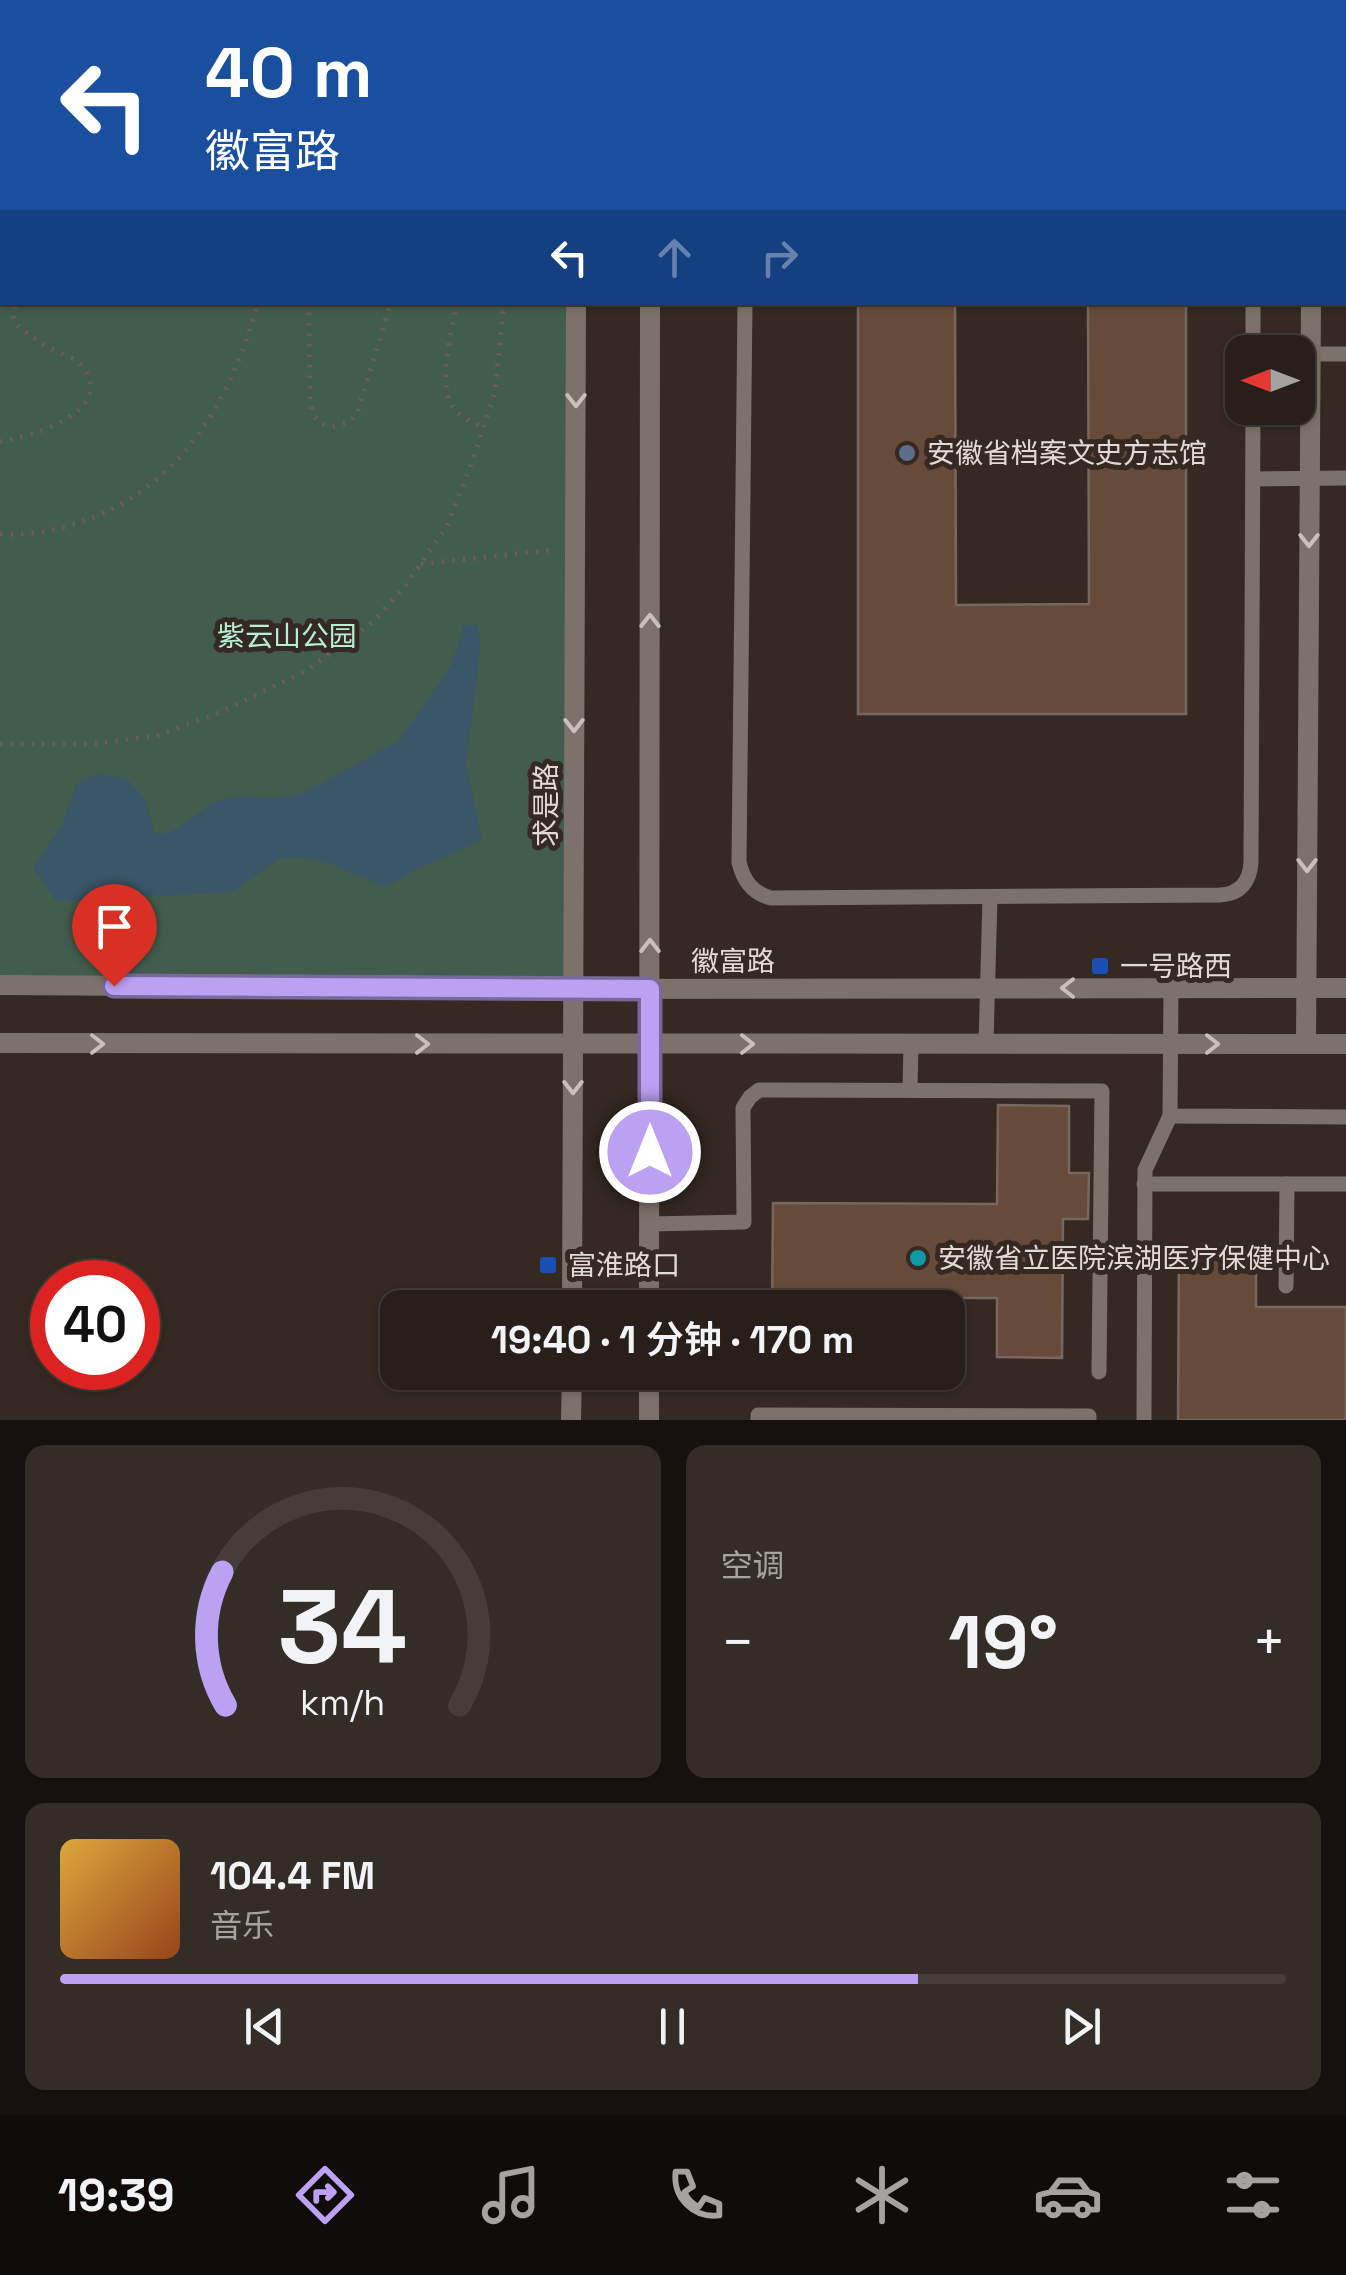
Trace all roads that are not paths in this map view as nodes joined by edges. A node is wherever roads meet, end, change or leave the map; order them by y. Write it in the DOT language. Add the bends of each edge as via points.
graph roads {
  1 [pos="576,305"];
  2 [pos="650,305"];
  3 [pos="745,305"];
  4 [pos="1254,305"];
  5 [pos="1311,305"];
  6 [pos="1253,335"];
  7 [pos="1307,335"];
  8 [pos="1315,354"];
  9 [pos="1346,354"];
  10 [pos="1253,425"];
  11 [pos="1307,425"];
  12 [pos="1310,478"];
  13 [pos="1346,478"];
  14 [pos="1253,479"];
  15 [pos="990,897"];
  16 [pos="0,985"];
  17 [pos="988,988"];
  18 [pos="1171,988"];
  19 [pos="1306,988"];
  20 [pos="1346,988"];
  21 [pos="573,989"];
  22 [pos="650,989"];
  23 [pos="0,1044"];
  24 [pos="573,1044"];
  25 [pos="650,1044"];
  26 [pos="911,1044"];
  27 [pos="986,1044"];
  28 [pos="1170,1044"];
  29 [pos="1306,1044"];
  30 [pos="1346,1044"];
  31 [pos="910,1090"];
  32 [pos="1170,1116"];
  33 [pos="1346,1117"];
  34 [pos="1144,1184"];
  35 [pos="1287,1184"];
  36 [pos="1346,1184"];
  37 [pos="649,1224"];
  38 [pos="1286,1286"];
  39 [pos="572,1290"];
  40 [pos="649,1290"];
  41 [pos="1099,1372"];
  42 [pos="572,1390"];
  43 [pos="649,1390"];
  44 [pos="572,1420"];
  45 [pos="649,1420"];
  46 [pos="758,1420"];
  47 [pos="1089,1420"];
  48 [pos="1144,1420"];
  1 -- 21 [label="street, 求是路, one-way"];
  22 -- 2 [label="street, one-way"];
  3 -- 15 [label="lane" via="742,876 771,898"];
  4 -- 6 [label="lane"];
  5 -- 7 [label="street"];
  8 -- 9 [label="lane"];
  10 -- 14 [label="lane"];
  11 -- 12 [label="street"];
  12 -- 13 [label="lane"];
  12 -- 14 [label="lane"];
  12 -- 19 [label="street, one-way"];
  14 -- 15 [label="lane" via="1248,880 1228,895"];
  15 -- 17 [label="lane"];
  16 -- 21 [label="street, 徽富路"];
  18 -- 17 [label="street, 徽富路, one-way"];
  17 -- 22 [label="street, 徽富路"];
  17 -- 27 [label="lane"];
  18 -- 19 [label="street, 徽富路"];
  18 -- 28 [label="lane"];
  19 -- 20 [label="street, 徽富路"];
  19 -- 29 [label="street"];
  21 -- 22 [label="street, 徽富路"];
  21 -- 24 [label="street, 求是路"];
  22 -- 25 [label="street"];
  23 -- 24 [label="street, one-way"];
  24 -- 25 [label="street"];
  24 -- 39 [label="street, 求是路, one-way"];
  25 -- 26 [label="street, one-way"];
  25 -- 37 [label="street"];
  26 -- 27 [label="street"];
  26 -- 31 [label="lane"];
  27 -- 28 [label="street"];
  28 -- 29 [label="street, one-way"];
  28 -- 32 [label="lane"];
  29 -- 30 [label="street"];
  31 -- 37 [label="lane" via="755,1092 743,1108 744,1222"];
  31 -- 41 [label="lane" via="1102,1091"];
  32 -- 33 [label="lane"];
  32 -- 34 [label="lane"];
  34 -- 35 [label="lane"];
  34 -- 48 [label="lane"];
  35 -- 36 [label="lane"];
  35 -- 38 [label="lane"];
  37 -- 40 [label="street"];
  42 -- 44 [label="street"];
  43 -- 45 [label="street"];
  46 -- 47 [label="lane"];
}
